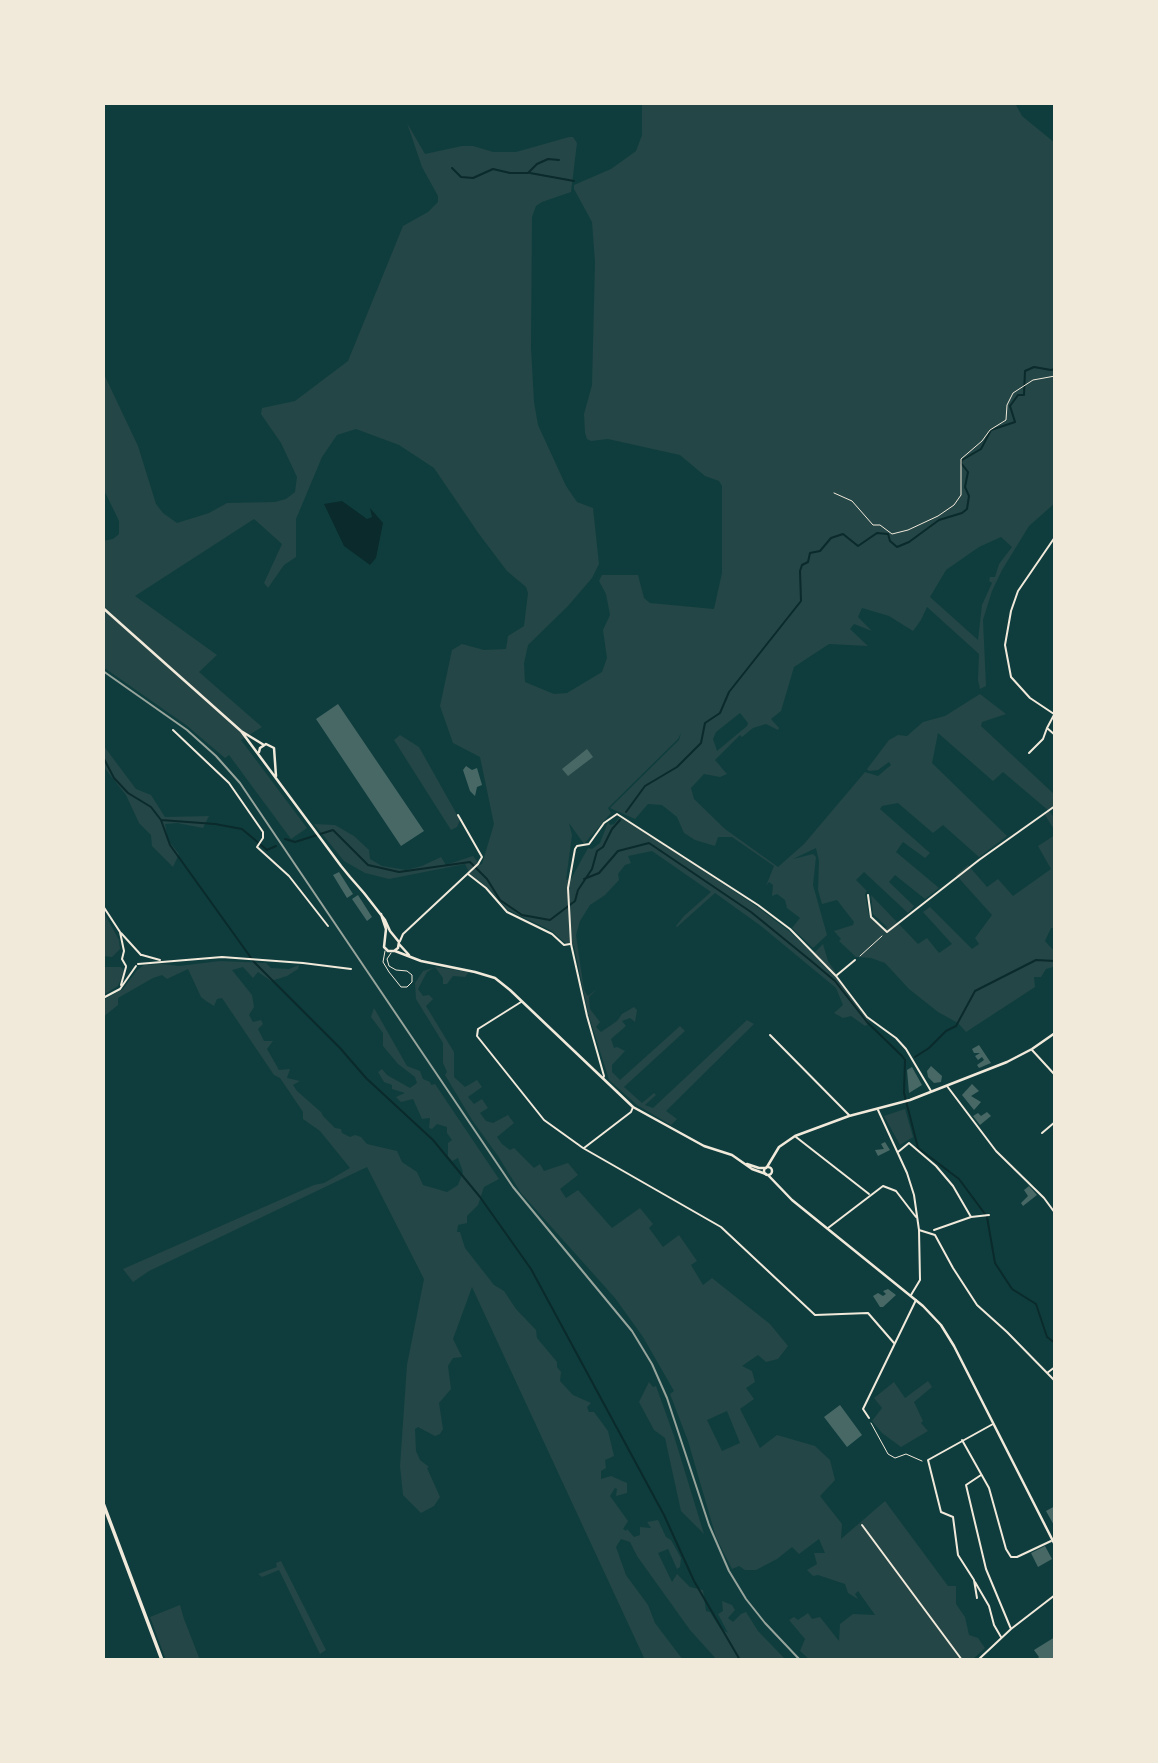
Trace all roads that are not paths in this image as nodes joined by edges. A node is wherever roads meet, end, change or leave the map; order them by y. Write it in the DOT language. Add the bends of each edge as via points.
graph roads {
  1 [pos="1055,537"];
  2 [pos="103,608"];
  3 [pos="1054,713"];
  4 [pos="1047,728"];
  5 [pos="173,730"];
  6 [pos="242,731"];
  7 [pos="1055,735"];
  8 [pos="264,745"];
  9 [pos="259,752"];
  10 [pos="1029,753"];
  11 [pos="274,756"];
  12 [pos="265,760"];
  13 [pos="277,780"];
  14 [pos="1055,806"];
  15 [pos="458,815"];
  16 [pos="468,873"];
  17 [pos="868,895"];
  18 [pos="103,906"];
  19 [pos="381,914"];
  20 [pos="328,926"];
  21 [pos="120,932"];
  22 [pos="402,934"];
  23 [pos="394,936"];
  24 [pos="386,937"];
  25 [pos="399,943"];
  26 [pos="571,944"];
  27 [pos="132,948"];
  28 [pos="385,949"];
  29 [pos="124,951"];
  30 [pos="394,951"];
  31 [pos="141,955"];
  32 [pos="414,958"];
  33 [pos="855,960"];
  34 [pos="164,961"];
  35 [pos="137,965"];
  36 [pos="126,966"];
  37 [pos="351,969"];
  38 [pos="836,976"];
  39 [pos="120,989"];
  40 [pos="103,999"];
  41 [pos="522,1001"];
  42 [pos="1055,1033"];
  43 [pos="770,1035"];
  44 [pos="1032,1049"];
  45 [pos="1055,1075"];
  46 [pos="602,1079"];
  47 [pos="947,1085"];
  48 [pos="931,1091"];
  49 [pos="633,1107"];
  50 [pos="878,1109"];
  51 [pos="849,1116"];
  52 [pos="1054,1123"];
  53 [pos="1042,1133"];
  54 [pos="795,1136"];
  55 [pos="583,1148"];
  56 [pos="898,1152"];
  57 [pos="774,1157"];
  58 [pos="743,1162"];
  59 [pos="767,1167"];
  60 [pos="772,1171"];
  61 [pos="767,1174"];
  62 [pos="776,1183"];
  63 [pos="870,1195"];
  64 [pos="1055,1213"];
  65 [pos="989,1215"];
  66 [pos="971,1217"];
  67 [pos="917,1219"];
  68 [pos="827,1228"];
  69 [pos="919,1230"];
  70 [pos="934,1230"];
  71 [pos="911,1295"];
  72 [pos="916,1300"];
  73 [pos="894,1343"];
  74 [pos="1055,1367"];
  75 [pos="1046,1373"];
  76 [pos="1055,1381"];
  77 [pos="869,1418"];
  78 [pos="994,1424"];
  79 [pos="962,1440"];
  80 [pos="981,1475"];
  81 [pos="103,1503"];
  82 [pos="862,1525"];
  83 [pos="1052,1540"];
  84 [pos="1055,1545"];
  85 [pos="974,1580"];
  86 [pos="1055,1595"];
  87 [pos="977,1598"];
  88 [pos="1011,1629"];
  89 [pos="1001,1638"];
  90 [pos="162,1660"];
  91 [pos="962,1660"];
  92 [pos="978,1660"];
  1 -- 3 [label="street" via="1018,591 1005,645 1011,677 1030,698"];
  2 -- 6 [label="street"];
  3 -- 4 [label="street"];
  4 -- 7 [label="street"];
  4 -- 10 [label="street"];
  5 -- 20 [label="street" via="229,783 261,828 263,836 257,846 289,876"];
  6 -- 8 [label="street"];
  6 -- 9 [label="street"];
  8 -- 9 [label="street"];
  8 -- 11 [label="street" via="272,746"];
  9 -- 12 [label="street"];
  11 -- 12 [label="street"];
  11 -- 13 [label="street"];
  12 -- 13 [label="street"];
  13 -- 19 [label="street"];
  14 -- 17 [label="street" via="887,932 871,917"];
  15 -- 16 [label="street" via="482,857"];
  16 -- 22 [label="street"];
  16 -- 26 [label="street" via="507,912"];
  18 -- 21 [label="street"];
  19 -- 23 [label="street"];
  19 -- 24 [label="street"];
  21 -- 27 [label="street"];
  21 -- 29 [label="street"];
  22 -- 23 [label="street"];
  22 -- 25 [label="street"];
  23 -- 24 [label="street"];
  23 -- 25 [label="street"];
  24 -- 28 [label="street"];
  25 -- 30 [label="street"];
  25 -- 32 [label="street"];
  26 -- 38 [label="street" via="568,902 573,853 577,846 589,844 617,814 758,905 790,929"];
  26 -- 46 [label="street"];
  27 -- 29 [label="street"];
  27 -- 31 [label="street"];
  28 -- 30 [label="street"];
  28 -- 30 [label="lane" via="384,965 399,985 407,987 413,980 411,973 387,964"];
  29 -- 36 [label="street"];
  30 -- 32 [label="street"];
  31 -- 34 [label="street"];
  31 -- 35 [label="street"];
  32 -- 41 [label="street" via="490,976"];
  33 -- 38 [label="street"];
  34 -- 35 [label="street"];
  34 -- 37 [label="street" via="222,957"];
  35 -- 36 [label="street"];
  35 -- 39 [label="street"];
  36 -- 39 [label="street"];
  38 -- 48 [label="street" via="867,1017 897,1038"];
  39 -- 40 [label="street"];
  41 -- 46 [label="street"];
  41 -- 55 [label="street" via="478,1029 477,1036 536,1111"];
  42 -- 44 [label="street"];
  43 -- 51 [label="street"];
  44 -- 45 [label="street"];
  44 -- 47 [label="street"];
  46 -- 49 [label="street"];
  47 -- 48 [label="street"];
  47 -- 64 [label="street" via="996,1151"];
  48 -- 50 [label="street"];
  49 -- 55 [label="street"];
  49 -- 58 [label="street"];
  50 -- 51 [label="street"];
  50 -- 56 [label="street"];
  51 -- 54 [label="street"];
  52 -- 53 [label="street"];
  54 -- 57 [label="street" via="779,1147"];
  54 -- 63 [label="street"];
  55 -- 73 [label="street" via="721,1227 815,1315 869,1313"];
  56 -- 66 [label="street" via="909,1143 936,1166"];
  56 -- 67 [label="street" via="914,1195"];
  57 -- 59 [label="street"];
  57 -- 60 [label="street"];
  58 -- 59 [label="street"];
  58 -- 61 [label="street"];
  59 -- 60 [label="street"];
  59 -- 61 [label="street"];
  60 -- 61 [label="street"];
  60 -- 62 [label="street"];
  61 -- 62 [label="street"];
  62 -- 68 [label="street"];
  63 -- 67 [label="street" via="889,1187"];
  63 -- 68 [label="street"];
  65 -- 66 [label="street"];
  66 -- 70 [label="street"];
  67 -- 69 [label="street"];
  68 -- 71 [label="street"];
  69 -- 71 [label="street" via="920,1280"];
  69 -- 75 [label="street" via="935,1235 977,1305"];
  71 -- 72 [label="street"];
  72 -- 73 [label="street"];
  72 -- 78 [label="street" via="949,1337"];
  73 -- 77 [label="street" via="863,1409"];
  74 -- 75 [label="street"];
  75 -- 76 [label="street"];
  78 -- 79 [label="street"];
  78 -- 83 [label="street"];
  79 -- 80 [label="street"];
  79 -- 85 [label="street" via="928,1460 941,1512 953,1517 958,1555"];
  80 -- 83 [label="street" via="1011,1557"];
  80 -- 88 [label="street" via="965,1485 986,1569"];
  81 -- 90 [label="main road"];
  82 -- 91 [label="street"];
  83 -- 84 [label="street"];
  85 -- 87 [label="street"];
  85 -- 89 [label="street"];
  86 -- 88 [label="street"];
  88 -- 89 [label="street"];
  89 -- 92 [label="street"];
}
